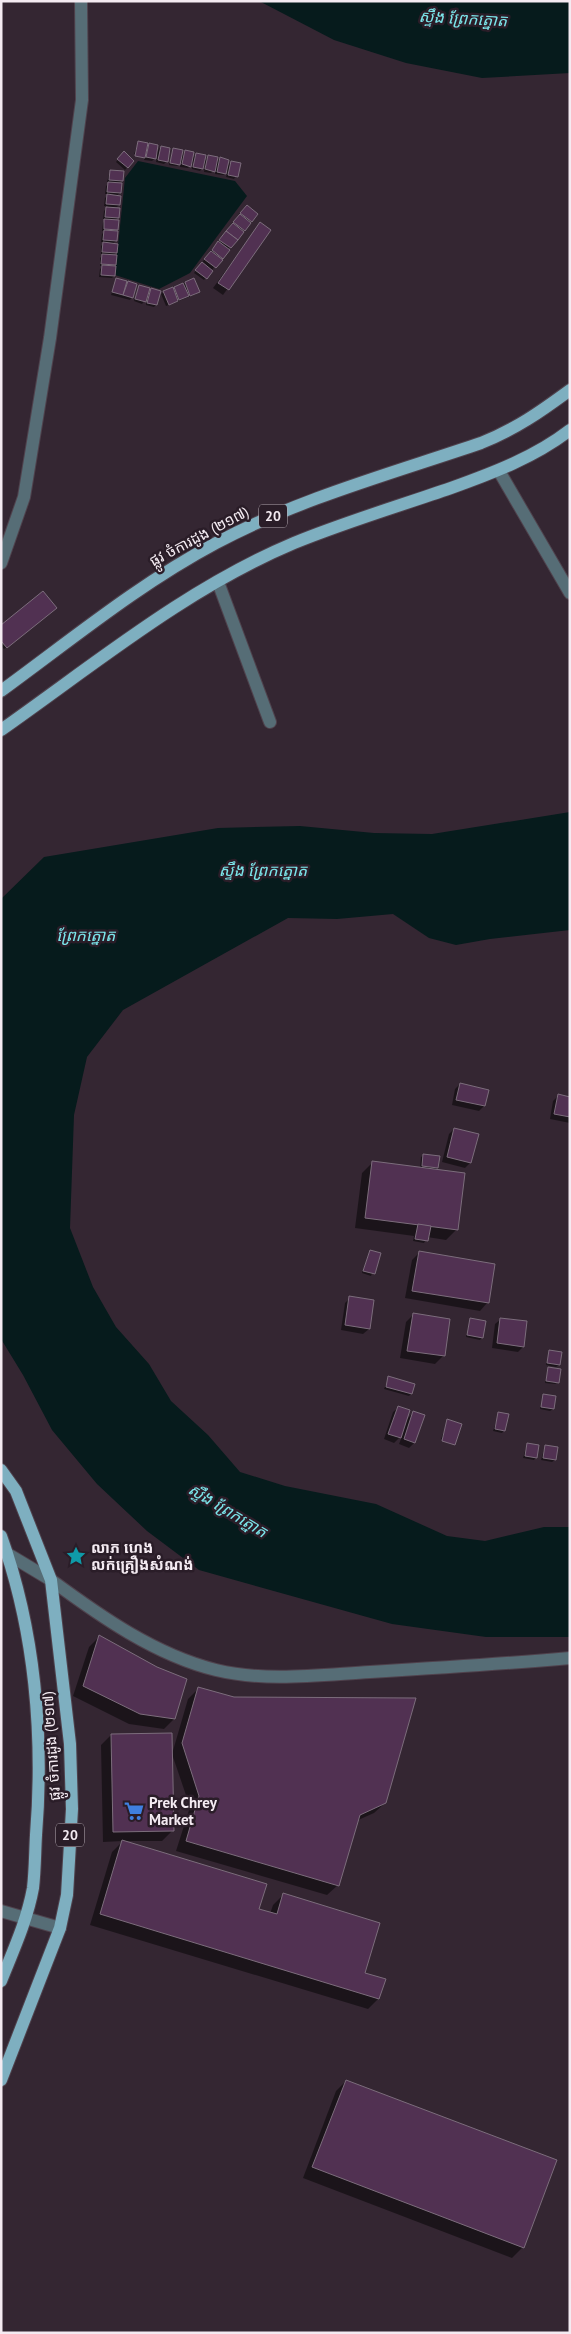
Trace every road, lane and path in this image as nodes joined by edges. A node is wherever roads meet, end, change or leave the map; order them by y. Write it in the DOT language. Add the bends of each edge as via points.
graph roads {
  1 [pos="81,1"];
  2 [pos="570,390"];
  3 [pos="570,430"];
  4 [pos="499,470"];
  5 [pos="1,563"];
  6 [pos="218,582"];
  7 [pos="570,593"];
  8 [pos="1,691"];
  9 [pos="270,722"];
  10 [pos="1,730"];
  11 [pos="1,1470"];
  12 [pos="1,1536"];
  13 [pos="4,1551"];
  14 [pos="51,1580"];
  15 [pos="570,1658"];
  16 [pos="1,1911"];
  17 [pos="26,1918"];
  18 [pos="60,1928"];
  19 [pos="1,1981"];
  20 [pos="1,2080"];
  1 -- 5 [label="street" via="82,100 50,338 24,496"];
  2 -- 8 [label="main road, ផ្លូវ ចំការដូង (២១៧) / 20" via="513,430 283,511 217,542 158,576"];
  3 -- 4 [label="main road, 20" via="550,446"];
  4 -- 6 [label="main road, 20" via="294,543"];
  4 -- 7 [label="street"];
  6 -- 9 [label="street"];
  6 -- 10 [label="main road, 20" via="174,608"];
  11 -- 14 [label="main road, ផ្លូវ ចំការដូង (២១៧) / 20" via="16,1491"];
  12 -- 13 [label="main road, ផ្លូវ ចំការដូង (២១៧) / 20"];
  13 -- 14 [label="street"];
  13 -- 17 [label="main road, ផ្លូវ ចំការដូង (២១៧) / 20" via="29,1643 38,1742 39,1805 33,1887"];
  14 -- 15 [label="street" via="97,1614 151,1644 216,1670 246,1675 287,1678"];
  14 -- 18 [label="main road, ផ្លូវ ចំការដូង (២១៧) / 20" via="71,1753 72,1809 67,1895"];
  16 -- 17 [label="street"];
  17 -- 18 [label="street"];
  17 -- 19 [label="main road, ផ្លូវ ចំការដូង (២១៧) / 20"];
  18 -- 20 [label="main road, ផ្លូវ ចំការដូង (២១៧) / 20"];
}
